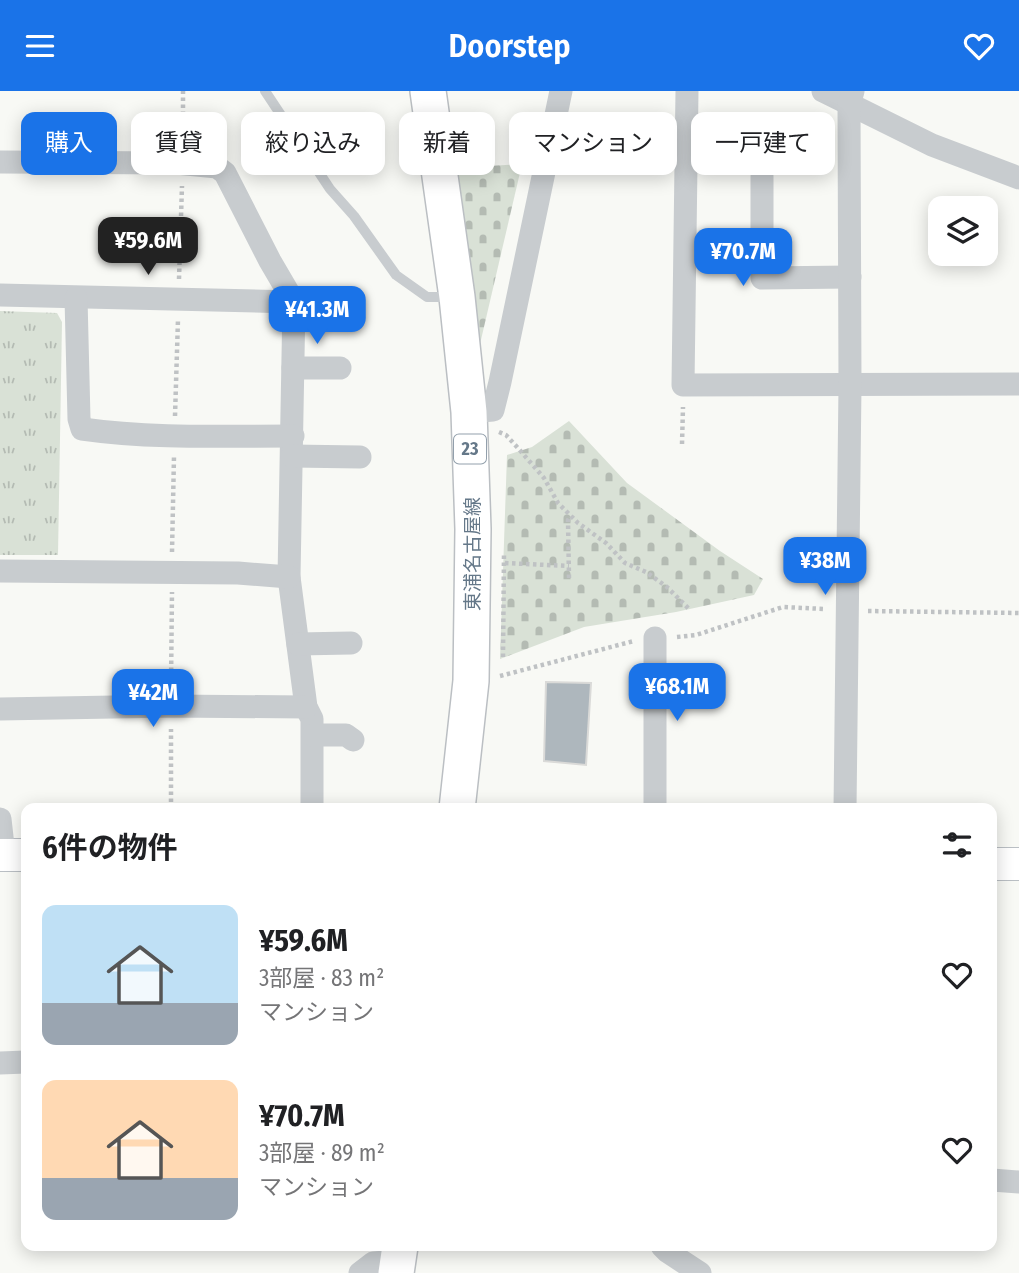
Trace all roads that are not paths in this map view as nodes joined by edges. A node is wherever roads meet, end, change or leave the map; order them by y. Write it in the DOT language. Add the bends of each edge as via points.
graph roads {
  1 [pos="264,91"];
  2 [pos="428,91"];
  3 [pos="561,91"];
  4 [pos="687,91"];
  5 [pos="823,91"];
  6 [pos="851,98"];
  7 [pos="0,162"];
  8 [pos="762,177"];
  9 [pos="1019,178"];
  10 [pos="850,277"];
  11 [pos="0,295"];
  12 [pos="457,297"];
  13 [pos="76,298"];
  14 [pos="294,302"];
  15 [pos="293,368"];
  16 [pos="340,368"];
  17 [pos="1019,384"];
  18 [pos="850,386"];
  19 [pos="469,412"];
  20 [pos="292,446"];
  21 [pos="360,457"];
  22 [pos="0,572"];
  23 [pos="289,577"];
  24 [pos="654,638"];
  25 [pos="298,643"];
  26 [pos="351,643"];
  27 [pos="306,707"];
  28 [pos="0,709"];
  29 [pos="313,735"];
  30 [pos="353,740"];
  31 [pos="312,803"];
  32 [pos="458,803"];
  33 [pos="655,803"];
  34 [pos="845,803"];
  35 [pos="0,819"];
  36 [pos="10,855"];
  37 [pos="997,864"];
  38 [pos="1019,864"];
  39 [pos="21,1062"];
  40 [pos="0,1063"];
  41 [pos="997,1180"];
  42 [pos="1019,1182"];
  43 [pos="667,1251"];
  44 [pos="398,1260"];
  45 [pos="360,1273"];
  46 [pos="700,1273"];
  1 -- 12 [label="lane" via="396,275 428,297"];
  2 -- 12 [label="main road, 東浦名古屋線 / 23"];
  3 -- 19 [label="street" via="493,410"];
  4 -- 18 [label="street" via="683,385"];
  5 -- 6 [label="street"];
  6 -- 9 [label="street" via="932,145"];
  6 -- 10 [label="street"];
  7 -- 14 [label="street" via="217,166 225,173"];
  8 -- 10 [label="street" via="762,278"];
  10 -- 18 [label="street"];
  11 -- 13 [label="street"];
  12 -- 19 [label="main road, 東浦名古屋線 / 23"];
  13 -- 14 [label="street"];
  13 -- 20 [label="street" via="82,429"];
  14 -- 15 [label="street"];
  15 -- 16 [label="street"];
  15 -- 20 [label="street"];
  17 -- 18 [label="street"];
  18 -- 34 [label="street"];
  19 -- 32 [label="main road, 東浦名古屋線 / 23" via="471,681"];
  20 -- 21 [label="street"];
  20 -- 23 [label="street"];
  22 -- 23 [label="street"];
  23 -- 25 [label="street"];
  24 -- 33 [label="street"];
  25 -- 26 [label="street"];
  25 -- 27 [label="street"];
  27 -- 28 [label="street"];
  27 -- 29 [label="street"];
  29 -- 30 [label="street" via="346,735"];
  29 -- 31 [label="street"];
  35 -- 36 [label="street"];
  37 -- 38 [label="street"];
  39 -- 40 [label="street"];
  41 -- 42 [label="street"];
  43 -- 46 [label="street"];
  44 -- 45 [label="street" via="373,1263"];
}
